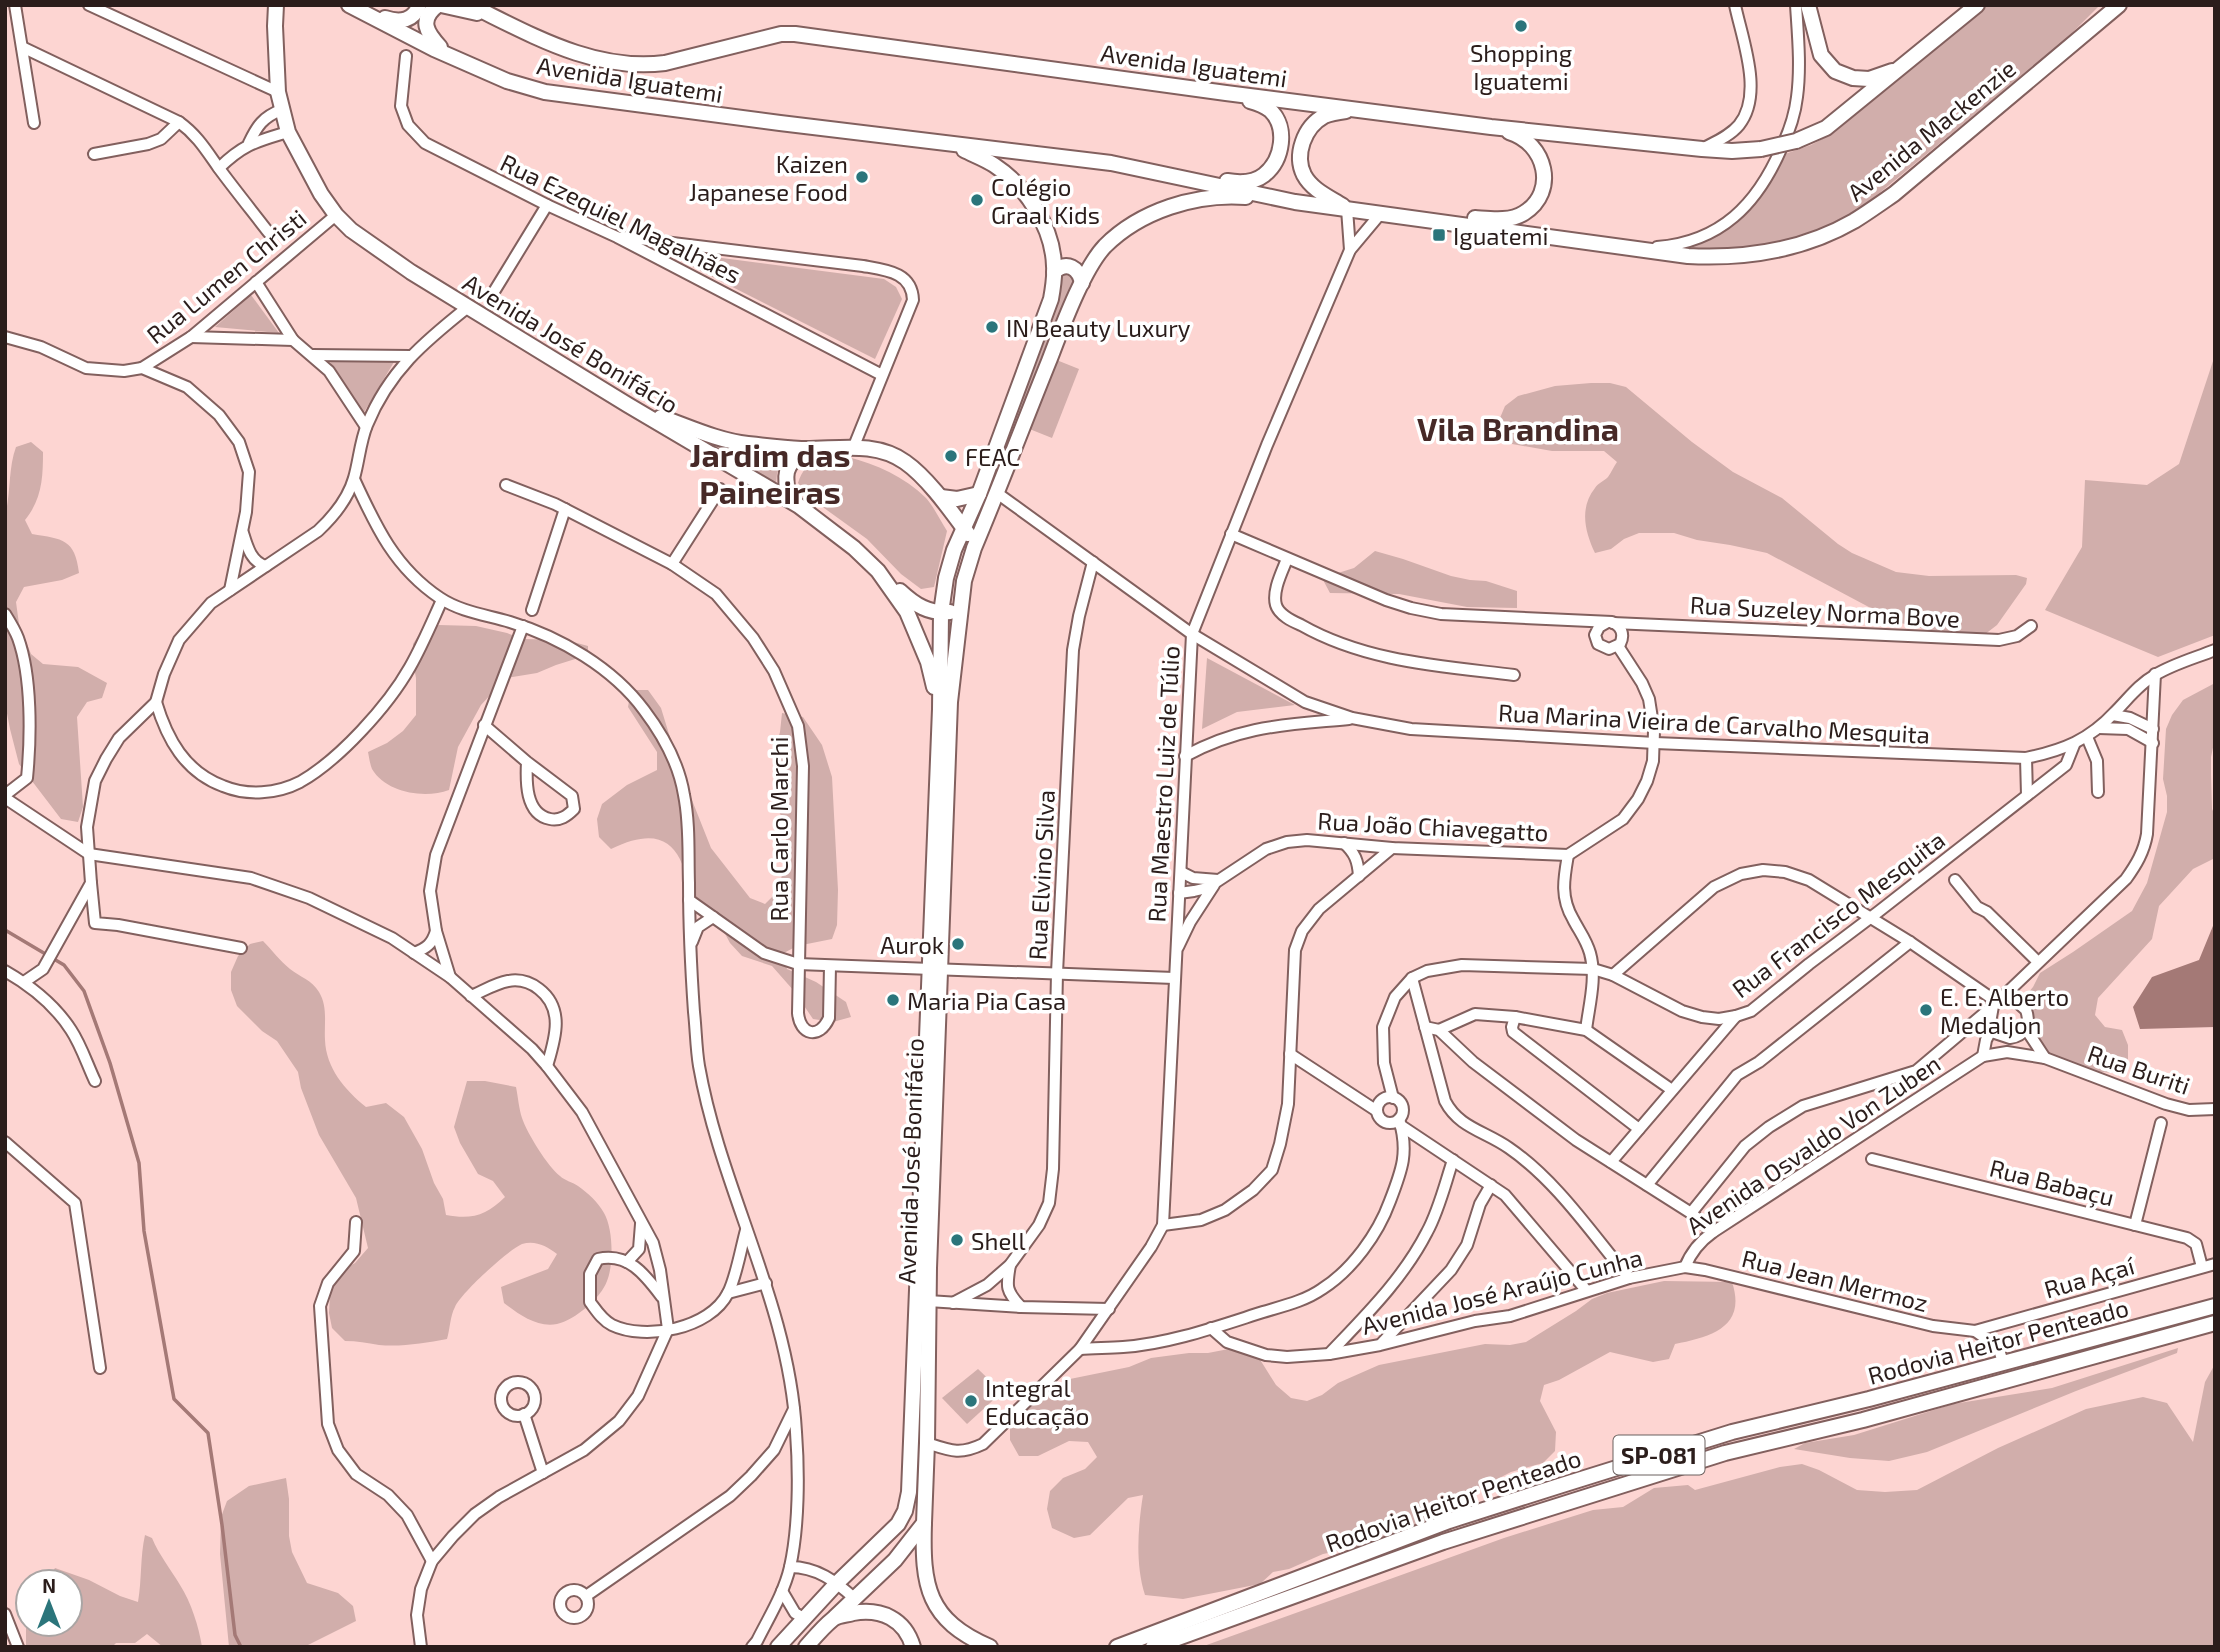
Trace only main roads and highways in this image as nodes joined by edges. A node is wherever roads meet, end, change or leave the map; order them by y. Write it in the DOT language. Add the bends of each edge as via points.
graph roads {
  1 [pos="276,5"];
  2 [pos="287,5"];
  3 [pos="419,5"];
  4 [pos="439,5"];
  5 [pos="470,5"];
  6 [pos="1808,5"];
  7 [pos="1977,5"];
  8 [pos="2119,5"];
  9 [pos="353,7"];
  10 [pos="495,17"];
  11 [pos="275,26"];
  12 [pos="445,54"];
  13 [pos="1903,67"];
  14 [pos="1226,93"];
  15 [pos="1361,109"];
  16 [pos="1491,127"];
  17 [pos="953,145"];
  18 [pos="1111,163"];
  19 [pos="1295,202"];
  20 [pos="1347,208"];
  21 [pos="1429,219"];
  22 [pos="1627,247"];
  23 [pos="1054,272"];
  24 [pos="1082,283"];
  25 [pos="628,405"];
  26 [pos="803,449"];
  27 [pos="979,494"];
  28 [pos="941,497"];
  29 [pos="789,499"];
  30 [pos="963,527"];
  31 [pos="974,548"];
  32 [pos="878,571"];
  33 [pos="961,608"];
  34 [pos="942,613"];
  35 [pos="940,709"];
  36 [pos="934,968"];
  37 [pos="2215,1306"];
  38 [pos="2215,1323"];
  39 [pos="924,1523"];
  40 [pos="835,1617"];
  41 [pos="778,1647"];
  42 [pos="806,1647"];
  43 [pos="913,1647"];
  44 [pos="990,1647"];
  45 [pos="1117,1647"];
  46 [pos="1153,1647"];
  1 -- 11 [label="main road, Avenida José Bonifácio"];
  2 -- 11 [label="main road"];
  3 -- 9 [label="main road" via="410,19 400,21"];
  4 -- 10 [label="main road"];
  4 -- 12 [label="main road" via="426,24 428,34"];
  5 -- 10 [label="main road, Avenida Iguatemi"];
  6 -- 13 [label="main road" via="1821,55 1835,71 1869,79"];
  7 -- 13 [label="main road"];
  8 -- 22 [label="main road, Avenida Mackenzie" via="1903,187 1853,221 1801,244 1745,257 1688,256"];
  9 -- 12 [label="main road, Avenida Iguatemi"];
  10 -- 14 [label="main road, Avenida Iguatemi" via="577,55 615,63 665,63 795,34"];
  11 -- 25 [label="main road, Avenida José Bonifácio" via="278,92 288,132 336,215 394,260"];
  12 -- 17 [label="main road, Avenida Iguatemi" via="545,92"];
  13 -- 16 [label="main road, Avenida Iguatemi, bridge" via="1826,128 1761,149 1702,149"];
  14 -- 15 [label="main road, Avenida Iguatemi"];
  14 -- 18 [label="main road" via="1260,104 1279,124 1282,143 1275,163 1264,175 1251,181 1231,181"];
  15 -- 16 [label="main road, Avenida Iguatemi"];
  15 -- 20 [label="main road" via="1333,113 1318,121 1303,139 1300,153 1304,175 1315,188"];
  16 -- 21 [label="main road" via="1520,135 1534,146 1544,173 1537,199 1513,218 1448,215"];
  17 -- 18 [label="main road, Avenida Iguatemi"];
  17 -- 23 [label="main road, Avenida José Bonifácio" via="994,165 1019,186 1046,230"];
  18 -- 19 [label="main road, Avenida Iguatemi"];
  19 -- 20 [label="main road, Avenida Iguatemi"];
  19 -- 24 [label="main road, Avenida José Bonifácio" via="1240,197 1192,201 1154,212 1103,248"];
  20 -- 21 [label="main road, Avenida Iguatemi"];
  21 -- 22 [label="main road, Avenida Iguatemi"];
  23 -- 24 [label="main road" via="1068,265 1075,268"];
  23 -- 27 [label="main road, Avenida José Bonifácio" via="1051,299"];
  24 -- 31 [label="main road, Avenida José Bonifácio"];
  25 -- 26 [label="main road" via="744,444"];
  25 -- 29 [label="main road, Avenida José Bonifácio"];
  26 -- 28 [label="main road" via="854,446 887,453 905,462"];
  26 -- 29 [label="main road" via="786,473"];
  27 -- 28 [label="main road"];
  27 -- 30 [label="main road, Avenida José Bonifácio"];
  28 -- 30 [label="main road"];
  29 -- 32 [label="main road, Avenida José Bonifácio"];
  30 -- 31 [label="main road"];
  30 -- 34 [label="main road, Avenida José Bonifácio" via="946,578"];
  31 -- 33 [label="main road, Avenida José Bonifácio"];
  32 -- 34 [label="main road" via="912,602"];
  32 -- 35 [label="main road, Avenida José Bonifácio" via="907,612 928,662"];
  33 -- 34 [label="main road"];
  33 -- 36 [label="main road, Avenida José Bonifácio" via="950,702"];
  34 -- 35 [label="main road, Avenida José Bonifácio"];
  35 -- 36 [label="main road, Avenida José Bonifácio"];
  36 -- 39 [label="main road, Avenida José Bonifácio"];
  36 -- 41 [label="main road, Avenida José Bonifácio" via="905,1511 898,1524"];
  37 -- 45 [label="main road, Rodovia Heitor Penteado / SP-081" via="1732,1432 1449,1521"];
  38 -- 46 [label="main road, Rodovia Heitor Penteado / SP-081" via="1725,1453 1443,1542"];
  39 -- 40 [label="main road" via="895,1559"];
  39 -- 44 [label="main road, Avenida José Bonifácio" via="923,1563 930,1597 947,1621"];
  40 -- 42 [label="main road"];
  40 -- 43 [label="main road" via="884,1613 899,1622"];
}
